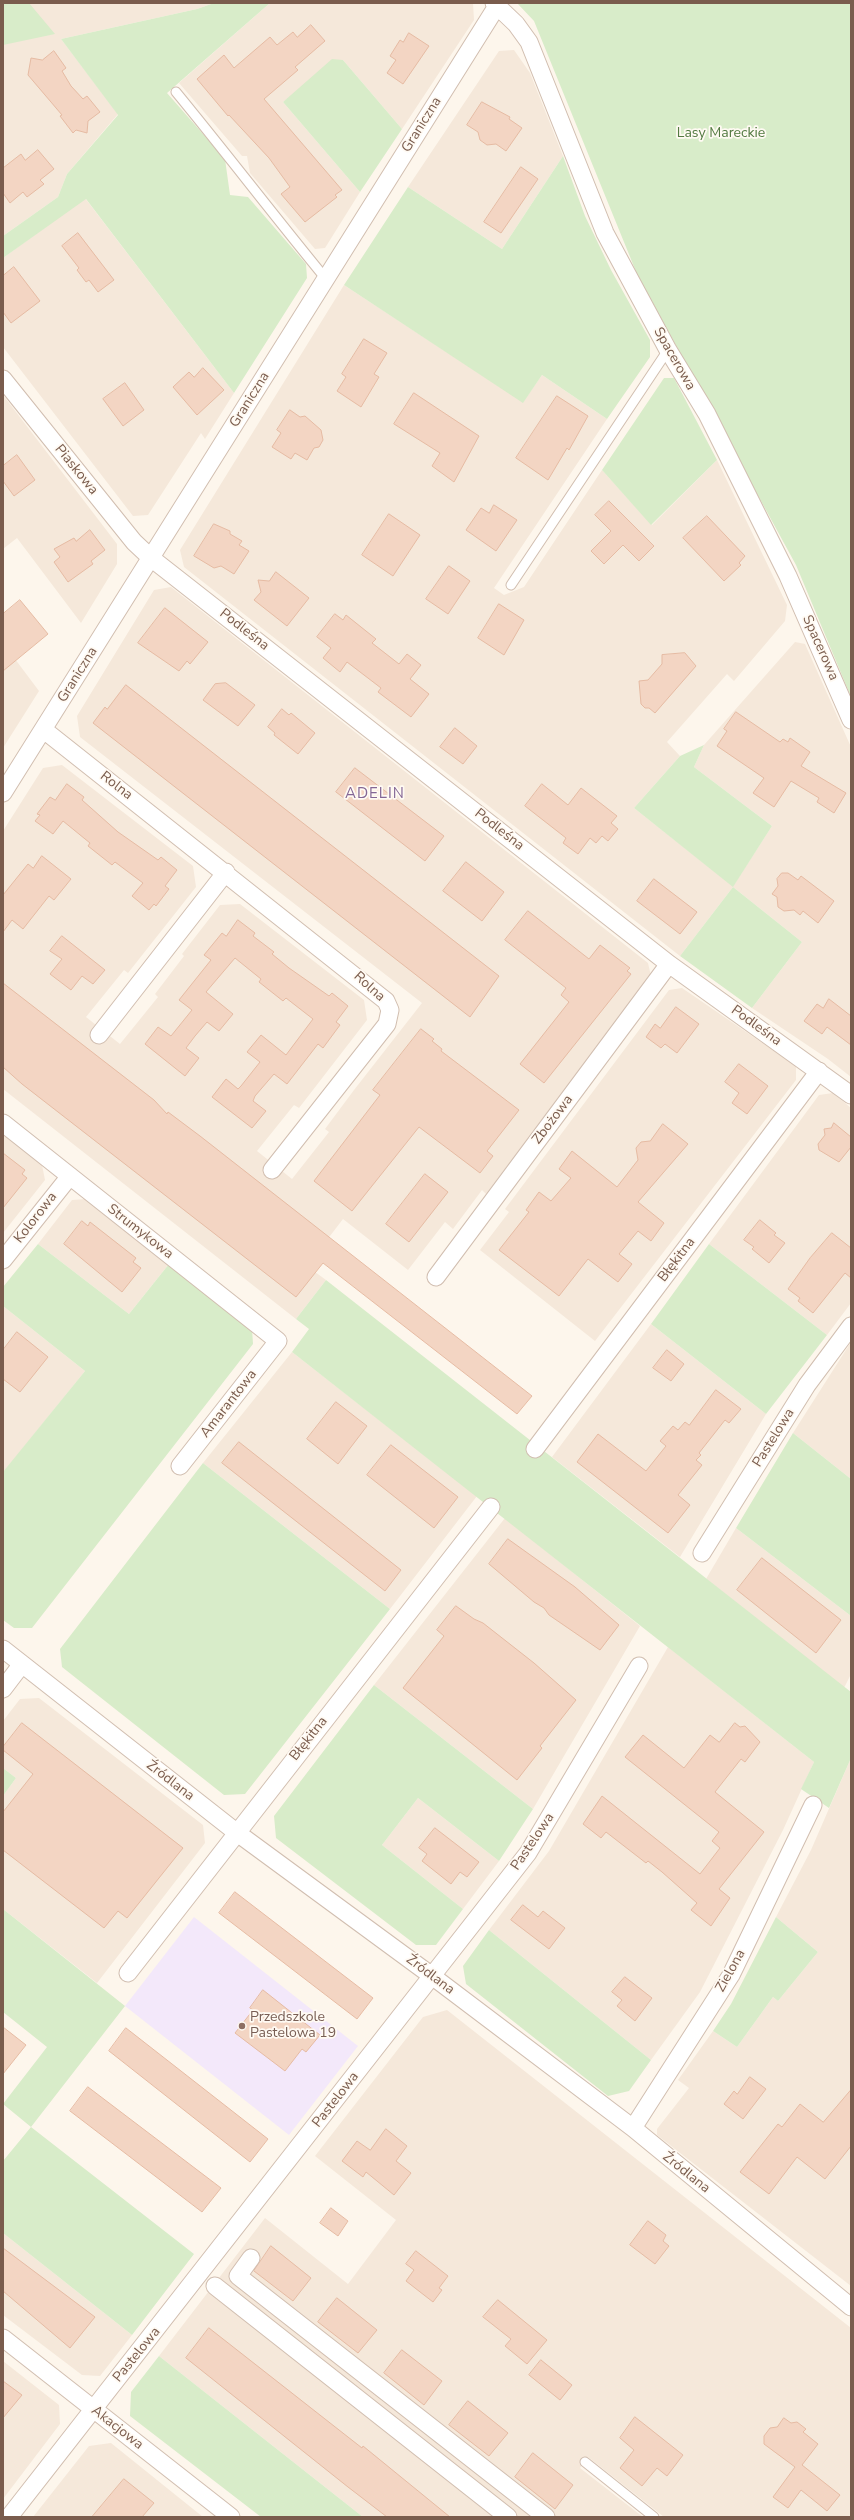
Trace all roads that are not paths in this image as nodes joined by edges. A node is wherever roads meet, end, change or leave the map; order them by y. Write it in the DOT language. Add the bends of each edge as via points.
graph roads {
  1 [pos="496,5"];
  2 [pos="176,92"];
  3 [pos="326,279"];
  4 [pos="668,350"];
  5 [pos="3,379"];
  6 [pos="151,558"];
  7 [pos="511,584"];
  8 [pos="851,720"];
  9 [pos="44,730"];
  10 [pos="3,793"];
  11 [pos="226,872"];
  12 [pos="669,964"];
  13 [pos="99,1035"];
  14 [pos="819,1071"];
  15 [pos="851,1095"];
  16 [pos="3,1123"];
  17 [pos="272,1170"];
  18 [pos="70,1176"];
  19 [pos="3,1260"];
  20 [pos="436,1277"];
  21 [pos="851,1326"];
  22 [pos="278,1341"];
  23 [pos="535,1449"];
  24 [pos="180,1466"];
  25 [pos="491,1507"];
  26 [pos="702,1552"];
  27 [pos="3,1650"];
  28 [pos="22,1664"];
  29 [pos="639,1666"];
  30 [pos="3,1689"];
  31 [pos="813,1805"];
  32 [pos="236,1832"];
  33 [pos="128,1973"];
  34 [pos="432,1976"];
  35 [pos="633,2128"];
  36 [pos="251,2258"];
  37 [pos="215,2286"];
  38 [pos="851,2307"];
  39 [pos="3,2338"];
  40 [pos="94,2409"];
  41 [pos="585,2462"];
  42 [pos="9,2517"];
  43 [pos="231,2517"];
  44 [pos="508,2517"];
  45 [pos="546,2517"];
  46 [pos="654,2517"];
  1 -- 3 [label="street, Graniczna"];
  1 -- 4 [label="street, Spacerowa" via="516,24 529,42 606,233"];
  2 -- 3 [label="lane"];
  3 -- 6 [label="street, Graniczna"];
  4 -- 7 [label="lane"];
  4 -- 8 [label="street, Spacerowa" via="707,414 788,576"];
  5 -- 6 [label="street, Piaskowa" via="134,542"];
  6 -- 9 [label="street, Graniczna"];
  6 -- 12 [label="street, Podleśna"];
  9 -- 10 [label="street, Graniczna"];
  9 -- 11 [label="street, Rolna"];
  11 -- 13 [label="street"];
  11 -- 17 [label="street, Rolna" via="379,994 390,1010 387,1024"];
  12 -- 14 [label="street, Podleśna"];
  12 -- 20 [label="street, Zbożowa"];
  14 -- 15 [label="street, Podleśna"];
  14 -- 23 [label="street, Błękitna"];
  16 -- 18 [label="street, Strumykowa"];
  18 -- 19 [label="street, Kolorowa"];
  18 -- 22 [label="street, Strumykowa"];
  21 -- 26 [label="street, Pastelowa" via="807,1385"];
  22 -- 24 [label="street, Amarantowa"];
  25 -- 32 [label="street, Błękitna"];
  27 -- 28 [label="street, Źródlana"];
  28 -- 30 [label="street"];
  28 -- 32 [label="street, Źródlana"];
  29 -- 34 [label="street, Pastelowa" via="528,1853"];
  31 -- 35 [label="street, Zielona" via="731,1975"];
  32 -- 33 [label="street, Błękitna"];
  32 -- 34 [label="street, Źródlana"];
  34 -- 35 [label="street, Źródlana"];
  34 -- 40 [label="street, Pastelowa"];
  35 -- 38 [label="street, Źródlana"];
  36 -- 45 [label="street" via="238,2276"];
  37 -- 44 [label="street"];
  39 -- 40 [label="street, Akacjowa"];
  40 -- 42 [label="street, Pastelowa"];
  40 -- 43 [label="street, Akacjowa"];
  41 -- 46 [label="lane"];
}
